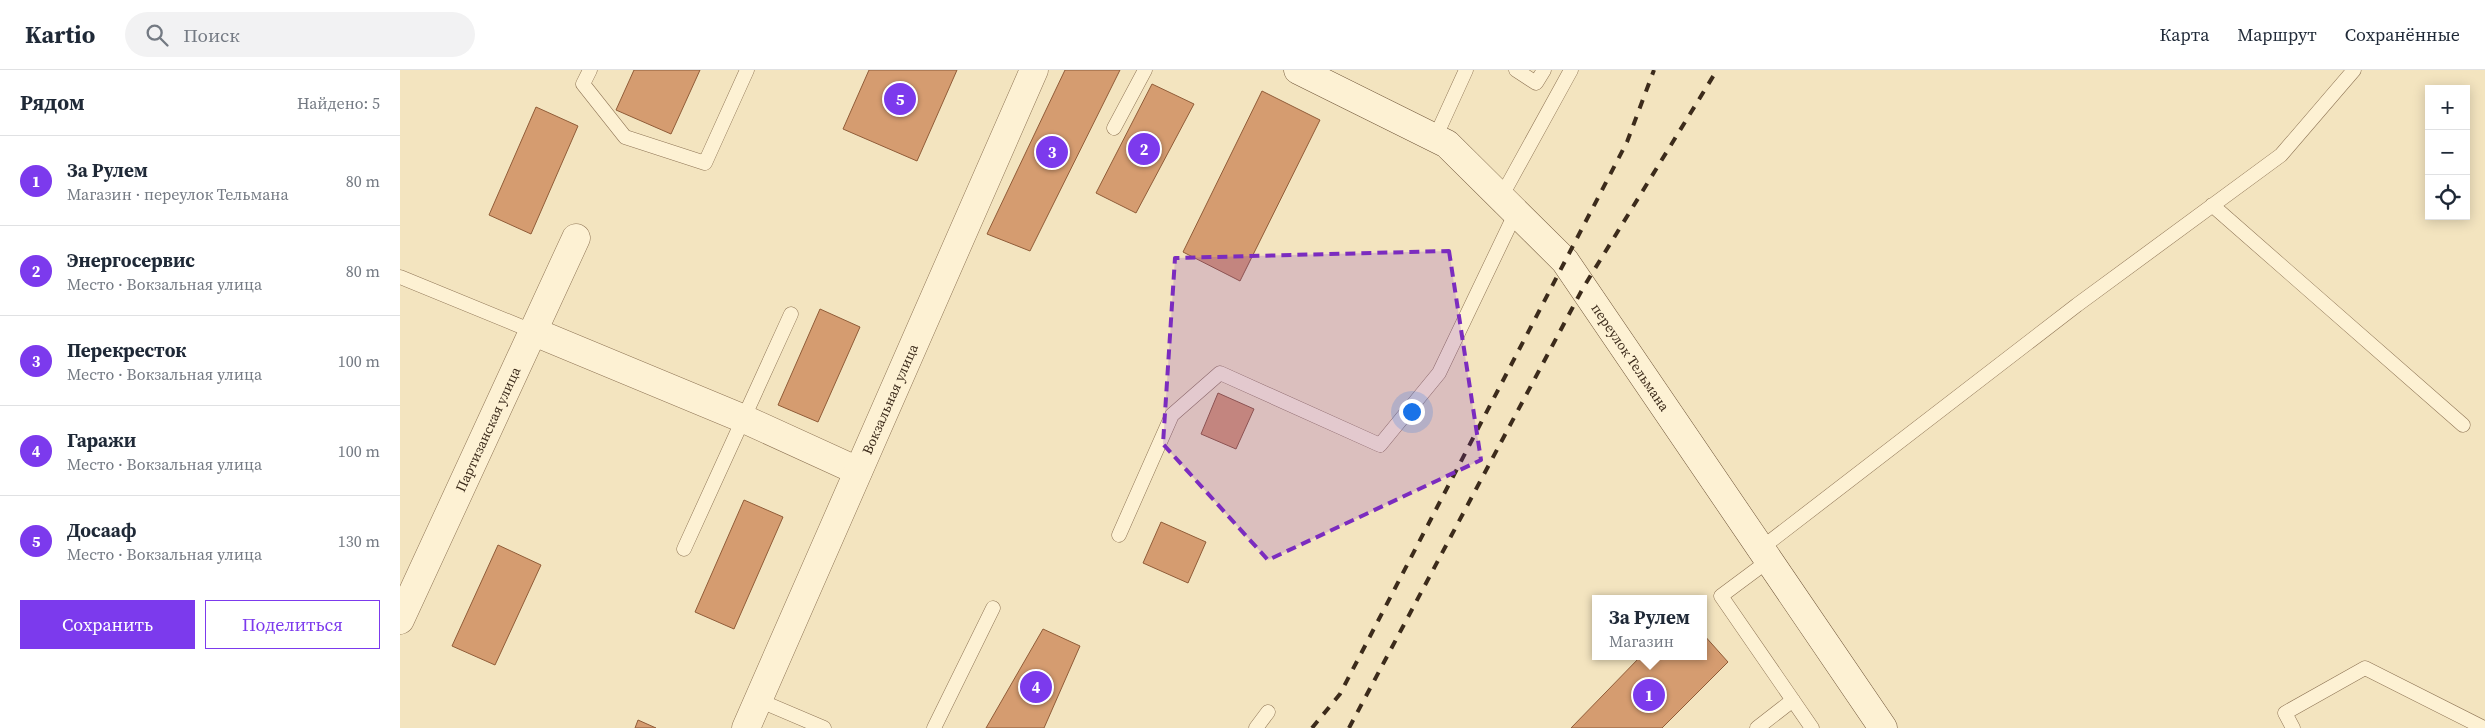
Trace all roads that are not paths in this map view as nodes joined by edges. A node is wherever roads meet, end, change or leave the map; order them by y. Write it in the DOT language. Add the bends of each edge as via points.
graph roads {
  1 [pos="590,70"];
  2 [pos="747,70"];
  3 [pos="1034,70"];
  4 [pos="1145,70"];
  5 [pos="1298,70"];
  6 [pos="1466,70"];
  7 [pos="1516,70"];
  8 [pos="1544,70"];
  9 [pos="1571,70"];
  10 [pos="2354,70"];
  11 [pos="1114,128"];
  12 [pos="1435,138"];
  13 [pos="1508,206"];
  14 [pos="2212,206"];
  15 [pos="576,238"];
  16 [pos="400,278"];
  17 [pos="791,314"];
  18 [pos="532,331"];
  19 [pos="744,419"];
  20 [pos="2463,424"];
  21 [pos="858,471"];
  22 [pos="1119,536"];
  23 [pos="684,549"];
  24 [pos="1764,556"];
  25 [pos="993,608"];
  26 [pos="400,620"];
  27 [pos="758,700"];
  28 [pos="1793,700"];
  29 [pos="1268,712"];
  30 [pos="746,728"];
  31 [pos="824,728"];
  32 [pos="934,728"];
  33 [pos="1256,728"];
  34 [pos="1757,728"];
  35 [pos="1812,728"];
  36 [pos="1883,728"];
  37 [pos="2293,728"];
  38 [pos="2484,728"];
  1 -- 2 [label="lane" via="583,84 625,137 705,163"];
  3 -- 21 [label="street, Вокзальная улица"];
  4 -- 11 [label="lane"];
  5 -- 12 [label="street, переулок Тельмана"];
  6 -- 12 [label="lane"];
  7 -- 8 [label="lane" via="1536,83"];
  9 -- 13 [label="lane"];
  10 -- 14 [label="lane" via="2281,155"];
  12 -- 13 [label="street, переулок Тельмана" via="1447,144"];
  13 -- 22 [label="lane" via="1439,373 1380,445 1220,373 1172,416"];
  13 -- 24 [label="street, переулок Тельмана" via="1565,261"];
  14 -- 20 [label="lane"];
  14 -- 24 [label="lane" via="2076,306"];
  15 -- 18 [label="street, Партизанская улица"];
  16 -- 18 [label="lane"];
  17 -- 19 [label="lane"];
  18 -- 19 [label="street"];
  18 -- 26 [label="street, Партизанская улица"];
  19 -- 21 [label="street"];
  19 -- 23 [label="lane"];
  21 -- 27 [label="street, Вокзальная улица"];
  24 -- 28 [label="lane" via="1721,596"];
  24 -- 36 [label="street, переулок Тельмана"];
  25 -- 32 [label="lane"];
  27 -- 30 [label="street, Вокзальная улица"];
  27 -- 31 [label="lane"];
  28 -- 34 [label="lane"];
  28 -- 35 [label="lane"];
  29 -- 33 [label="lane"];
  37 -- 38 [label="lane" via="2285,713 2365,668"];
}
